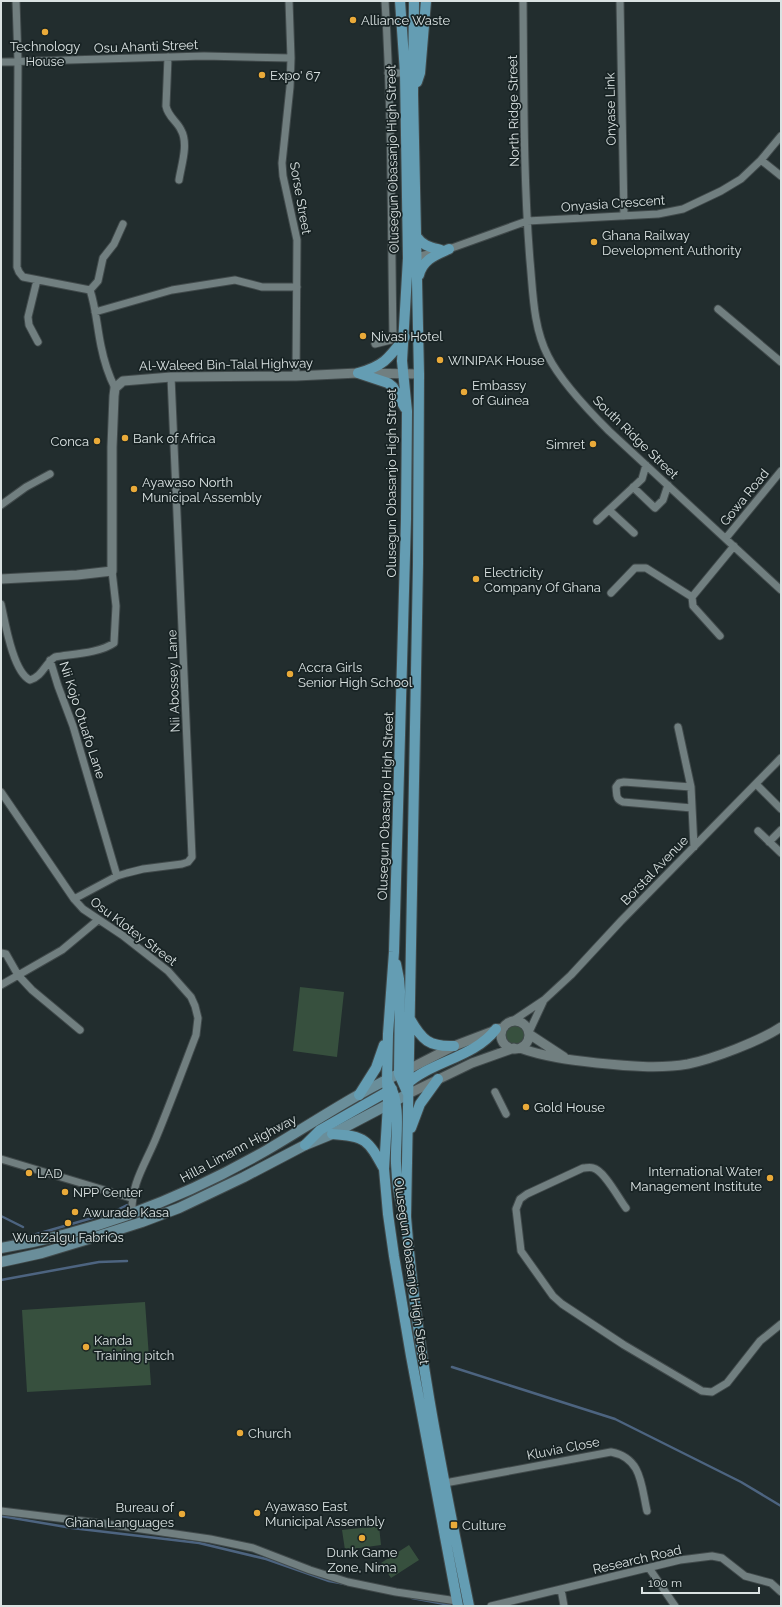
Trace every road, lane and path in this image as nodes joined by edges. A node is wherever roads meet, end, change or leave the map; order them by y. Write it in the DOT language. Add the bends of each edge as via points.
graph roads {
  1 [pos="16,1"];
  2 [pos="289,1"];
  3 [pos="385,1"];
  4 [pos="400,1"];
  5 [pos="414,1"];
  6 [pos="426,1"];
  7 [pos="523,1"];
  8 [pos="620,1"];
  9 [pos="168,57"];
  10 [pos="291,58"];
  11 [pos="18,61"];
  12 [pos="1,62"];
  13 [pos="388,73"];
  14 [pos="405,73"];
  15 [pos="413,94"];
  16 [pos="781,136"];
  17 [pos="761,160"];
  18 [pos="781,176"];
  19 [pos="179,180"];
  20 [pos="624,216"];
  21 [pos="527,221"];
  22 [pos="123,224"];
  23 [pos="416,236"];
  24 [pos="445,249"];
  25 [pos="412,258"];
  26 [pos="37,280"];
  27 [pos="416,283"];
  28 [pos="297,287"];
  29 [pos="90,290"];
  30 [pos="718,309"];
  31 [pos="95,312"];
  32 [pos="405,337"];
  33 [pos="38,342"];
  34 [pos="375,344"];
  35 [pos="781,362"];
  36 [pos="358,373"];
  37 [pos="404,374"];
  38 [pos="418,374"];
  39 [pos="296,376"];
  40 [pos="171,377"];
  41 [pos="115,388"];
  42 [pos="407,411"];
  43 [pos="646,465"];
  44 [pos="781,471"];
  45 [pos="50,474"];
  46 [pos="668,485"];
  47 [pos="633,487"];
  48 [pos="1,505"];
  49 [pos="609,510"];
  50 [pos="597,521"];
  51 [pos="634,533"];
  52 [pos="726,538"];
  53 [pos="734,546"];
  54 [pos="112,571"];
  55 [pos="1,579"];
  56 [pos="781,590"];
  57 [pos="611,593"];
  58 [pos="692,597"];
  59 [pos="1,604"];
  60 [pos="720,636"];
  61 [pos="50,660"];
  62 [pos="678,727"];
  63 [pos="781,758"];
  64 [pos="756,784"];
  65 [pos="691,787"];
  66 [pos="1,792"];
  67 [pos="692,808"];
  68 [pos="781,810"];
  69 [pos="781,830"];
  70 [pos="758,831"];
  71 [pos="769,842"];
  72 [pos="694,846"];
  73 [pos="781,853"];
  74 [pos="117,876"];
  75 [pos="74,899"];
  76 [pos="98,920"];
  77 [pos="1,952"];
  78 [pos="394,952"];
  79 [pos="18,975"];
  80 [pos="1,985"];
  81 [pos="544,1000"];
  82 [pos="410,1019"];
  83 [pos="504,1026"];
  84 [pos="781,1027"];
  85 [pos="80,1030"];
  86 [pos="529,1033"];
  87 [pos="388,1034"];
  88 [pos="454,1046"];
  89 [pos="517,1048"];
  90 [pos="569,1059"];
  91 [pos="409,1069"];
  92 [pos="438,1079"];
  93 [pos="404,1083"];
  94 [pos="495,1092"];
  95 [pos="391,1094"];
  96 [pos="359,1095"];
  97 [pos="506,1114"];
  98 [pos="332,1134"];
  99 [pos="409,1134"];
  100 [pos="305,1145"];
  101 [pos="1,1159"];
  102 [pos="384,1169"];
  103 [pos="131,1198"];
  104 [pos="626,1208"];
  105 [pos="132,1213"];
  106 [pos="406,1217"];
  107 [pos="1,1248"];
  108 [pos="1,1262"];
  109 [pos="781,1324"];
  110 [pos="445,1483"];
  111 [pos="1,1511"];
  112 [pos="647,1511"];
  113 [pos="649,1568"];
  114 [pos="561,1589"];
  115 [pos="781,1592"];
  116 [pos="457,1604"];
  117 [pos="469,1606"];
  118 [pos="491,1606"];
  119 [pos="564,1606"];
  120 [pos="675,1606"];
  1 -- 11 [label="street"];
  2 -- 10 [label="street, Sorse Street"];
  3 -- 13 [label="street"];
  4 -- 14 [label="main road, Olusegun Obasanjo High Street"];
  5 -- 15 [label="main road, Olusegun Obasanjo High Street"];
  6 -- 15 [label="main road" via="420,73"];
  7 -- 21 [label="street, North Ridge Street"];
  8 -- 20 [label="street, Onyase Link"];
  9 -- 10 [label="street, Osu Ahanti Street"];
  9 -- 11 [label="street, Osu Ahanti Street"];
  9 -- 19 [label="street" via="167,114 178,123 185,140"];
  10 -- 28 [label="street, Sorse Street" via="282,164 297,240"];
  11 -- 12 [label="street, Osu Ahanti Street"];
  11 -- 26 [label="street" via="17,267 23,277"];
  13 -- 14 [label="street"];
  13 -- 34 [label="street" via="393,336 391,340"];
  14 -- 25 [label="main road, Olusegun Obasanjo High Street"];
  15 -- 23 [label="main road, Olusegun Obasanjo High Street"];
  16 -- 17 [label="street, Onyasia Crescent"];
  17 -- 18 [label="street"];
  17 -- 20 [label="street, Onyasia Crescent" via="741,179 683,209 658,214"];
  20 -- 21 [label="street, Onyasia Crescent"];
  21 -- 24 [label="street, Onyasia Crescent"];
  21 -- 43 [label="street, South Ridge Street" via="534,301 540,333 548,356 590,412"];
  22 -- 29 [label="street" via="114,244 103,258 98,281"];
  23 -- 24 [label="main road" via="426,246"];
  23 -- 25 [label="main road, Olusegun Obasanjo High Street"];
  24 -- 25 [label="street, Onyasia Crescent"];
  24 -- 27 [label="main road" via="424,262"];
  25 -- 27 [label="main road, Olusegun Obasanjo High Street"];
  25 -- 32 [label="main road, Olusegun Obasanjo High Street"];
  26 -- 29 [label="street"];
  26 -- 33 [label="street" via="28,317 29,325"];
  27 -- 38 [label="main road, Olusegun Obasanjo High Street"];
  28 -- 31 [label="street" via="262,287 235,280 172,290"];
  28 -- 39 [label="street, Sorse Street"];
  29 -- 31 [label="street"];
  30 -- 35 [label="street"];
  31 -- 41 [label="street" via="105,365"];
  32 -- 36 [label="main road" via="387,360 373,369"];
  32 -- 37 [label="main road, Olusegun Obasanjo High Street" via="402,361"];
  36 -- 37 [label="street, Al-Waleed Bin-Talal Highway"];
  36 -- 39 [label="street, Al-Waleed Bin-Talal Highway"];
  36 -- 42 [label="main road" via="388,383"];
  37 -- 38 [label="street, Al-Waleed Bin-Talal Highway"];
  37 -- 42 [label="main road, Olusegun Obasanjo High Street"];
  38 -- 82 [label="main road, Olusegun Obasanjo High Street" via="418,572"];
  39 -- 40 [label="street, Al-Waleed Bin-Talal Highway"];
  40 -- 41 [label="street, Al-Waleed Bin-Talal Highway" via="123,381"];
  40 -- 74 [label="street, Nii Abossey Lane" via="192,857 182,864 142,869"];
  41 -- 54 [label="street" via="112,447"];
  42 -- 78 [label="main road, Olusegun Obasanjo High Street"];
  43 -- 46 [label="street, South Ridge Street"];
  43 -- 47 [label="street" via="642,479"];
  44 -- 52 [label="street, Gowa Road"];
  45 -- 48 [label="street"];
  46 -- 47 [label="street" via="663,500 655,508"];
  46 -- 52 [label="street, South Ridge Street"];
  47 -- 49 [label="street"];
  49 -- 50 [label="street"];
  49 -- 51 [label="street"];
  52 -- 53 [label="street, South Ridge Street"];
  53 -- 56 [label="street, South Ridge Street"];
  53 -- 58 [label="street"];
  54 -- 55 [label="street"];
  54 -- 61 [label="street, Nii Kojo Otuafo Lane" via="116,606 114,643"];
  57 -- 58 [label="street" via="635,568 642,567"];
  58 -- 60 [label="street" via="693,606"];
  59 -- 61 [label="street" via="10,644 23,675 30,680 35,678"];
  61 -- 74 [label="street, Nii Kojo Otuafo Lane" via="74,726"];
  62 -- 65 [label="street"];
  63 -- 64 [label="street, Borstal Avenue"];
  64 -- 68 [label="street"];
  64 -- 72 [label="street, Borstal Avenue"];
  65 -- 67 [label="street"];
  65 -- 67 [label="street" via="624,782 616,787 617,797 623,802"];
  66 -- 75 [label="street, Osu Klotey Street"];
  67 -- 72 [label="street"];
  69 -- 71 [label="street"];
  70 -- 71 [label="street"];
  71 -- 73 [label="street"];
  72 -- 81 [label="street, Borstal Avenue"];
  74 -- 75 [label="street, Nii Abossey Lane"];
  75 -- 76 [label="street, Osu Klotey Street"];
  76 -- 79 [label="street" via="62,950"];
  76 -- 103 [label="street, Osu Klotey Street" via="122,935 168,971 191,997 198,1018 196,1035"];
  77 -- 79 [label="street" via="6,954"];
  78 -- 87 [label="main road, Olusegun Obasanjo High Street"];
  78 -- 93 [label="main road" via="399,979"];
  79 -- 80 [label="street"];
  79 -- 85 [label="street"];
  81 -- 83 [label="street, Borstal Avenue"];
  81 -- 86 [label="street, Borstal Avenue"];
  82 -- 88 [label="main road" via="416,1030 434,1045"];
  82 -- 91 [label="main road, Olusegun Obasanjo High Street"];
  83 -- 86 [label="street" via="515,1021 522,1023"];
  83 -- 88 [label="street"];
  83 -- 89 [label="street" via="503,1040 507,1046"];
  83 -- 93 [label="main road" via="477,1046"];
  84 -- 90 [label="street" via="743,1045 688,1064 644,1067"];
  86 -- 89 [label="street" via="527,1042"];
  86 -- 90 [label="street"];
  87 -- 95 [label="main road, Olusegun Obasanjo High Street"];
  87 -- 96 [label="main road" via="376,1068"];
  88 -- 91 [label="street"];
  89 -- 90 [label="street"];
  89 -- 92 [label="street" via="472,1063"];
  91 -- 93 [label="main road, Olusegun Obasanjo High Street"];
  92 -- 93 [label="street"];
  92 -- 99 [label="main road" via="420,1104"];
  93 -- 95 [label="main road, Hilla Limann Highway"];
  93 -- 95 [label="main road, Hilla Limann Highway"];
  93 -- 99 [label="main road, Olusegun Obasanjo High Street"];
  94 -- 97 [label="street"];
  95 -- 96 [label="main road, Hilla Limann Highway"];
  95 -- 98 [label="main road, Hilla Limann Highway"];
  95 -- 100 [label="main road" via="320,1130"];
  95 -- 102 [label="main road, Olusegun Obasanjo High Street"];
  95 -- 106 [label="main road" via="399,1198"];
  96 -- 105 [label="main road, Hilla Limann Highway" via="238,1166"];
  98 -- 100 [label="main road, Hilla Limann Highway"];
  98 -- 102 [label="main road" via="351,1135 368,1143"];
  99 -- 106 [label="main road, Olusegun Obasanjo High Street"];
  100 -- 108 [label="main road, Hilla Limann Highway" via="200,1197 142,1222 42,1253"];
  101 -- 103 [label="street"];
  102 -- 116 [label="main road, Olusegun Obasanjo High Street" via="394,1256 412,1364"];
  103 -- 105 [label="street, Osu Klotey Street"];
  104 -- 109 [label="street" via="605,1177 592,1167 583,1168 526,1194 517,1204 521,1251 547,1289 562,1304 650,1361 702,1391 712,1392 727,1383 760,1341"];
  105 -- 107 [label="main road, Hilla Limann Highway" via="38,1242"];
  106 -- 110 [label="main road, Olusegun Obasanjo High Street" via="415,1315"];
  110 -- 112 [label="street, Kluvia Close" via="611,1452 622,1454 638,1470"];
  110 -- 117 [label="main road, Olusegun Obasanjo High Street"];
  111 -- 116 [label="street" via="210,1539 268,1552 310,1570 348,1582"];
  113 -- 114 [label="street, Research Road"];
  113 -- 115 [label="street, Research Road" via="680,1560 712,1556 722,1558 745,1576 771,1583"];
  113 -- 120 [label="street"];
  114 -- 118 [label="street, Research Road"];
  114 -- 119 [label="street"];
}
